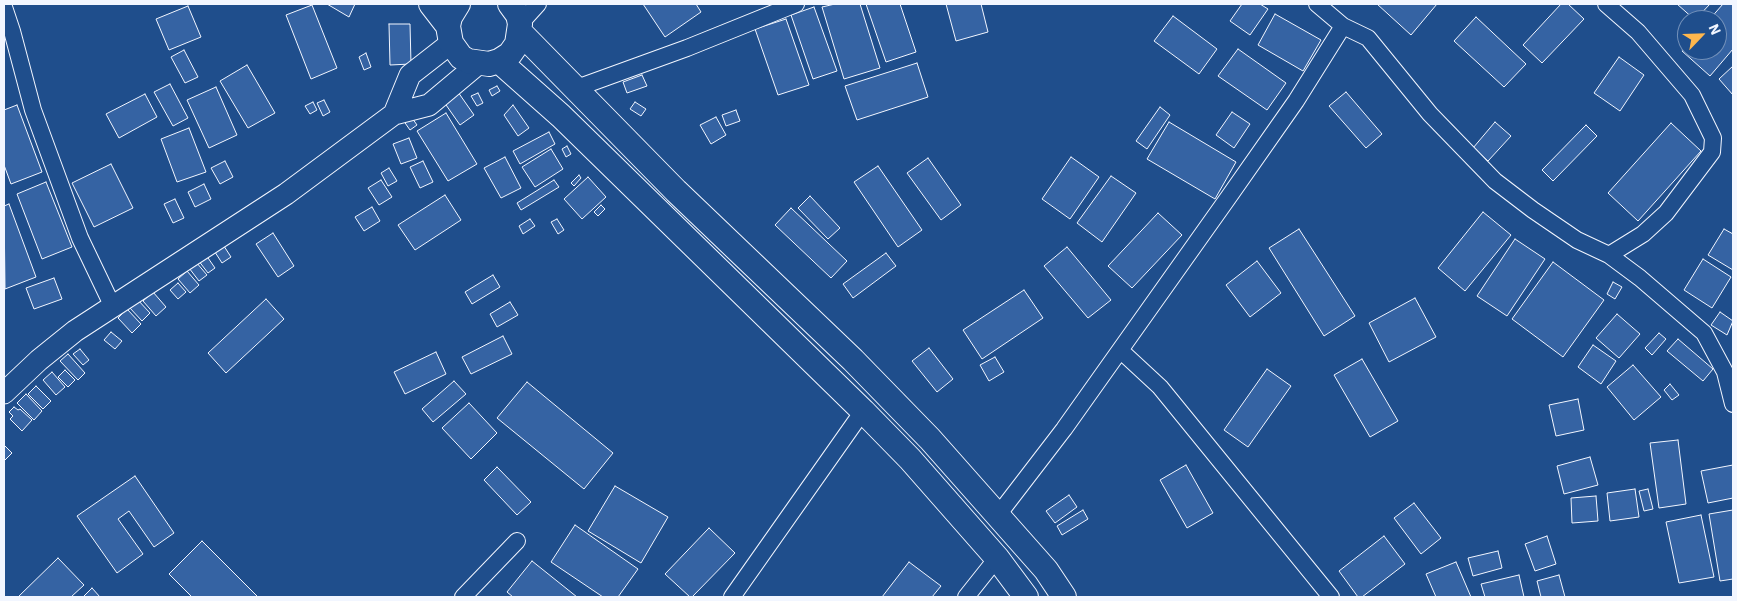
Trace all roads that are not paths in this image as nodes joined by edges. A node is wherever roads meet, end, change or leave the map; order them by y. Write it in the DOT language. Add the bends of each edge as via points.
graph roads {
  1 [pos="432,4"];
  2 [pos="458,4"];
  3 [pos="538,4"];
  4 [pos="796,4"];
  5 [pos="1317,4"];
  6 [pos="1606,4"];
  7 [pos="4,7"];
  8 [pos="517,20"];
  9 [pos="1343,26"];
  10 [pos="450,34"];
  11 [pos="489,63"];
  12 [pos="574,89"];
  13 [pos="394,114"];
  14 [pos="1609,255"];
  15 [pos="113,307"];
  16 [pos="1120,350"];
  17 [pos="1729,368"];
  18 [pos="4,393"];
  19 [pos="1733,404"];
  20 [pos="863,411"];
  21 [pos="998,516"];
  22 [pos="516,541"];
  23 [pos="997,558"];
  24 [pos="463,597"];
  25 [pos="732,597"];
  26 [pos="966,597"];
  27 [pos="1026,597"];
  28 [pos="1064,597"];
  29 [pos="1331,597"];
  1 -- 10 [label="main road"];
  2 -- 10 [label="main road" via="450,17"];
  3 -- 8 [label="street"];
  4 -- 12 [label="street"];
  5 -- 9 [label="street"];
  6 -- 14 [label="street" via="1638,32 1692,95 1713,138 1712,152 1666,214 1643,234"];
  7 -- 15 [label="street" via="33,110 80,238"];
  8 -- 11 [label="main road" via="517,44 510,54"];
  8 -- 12 [label="main road"];
  9 -- 14 [label="street" via="1368,38 1430,114 1495,180 1577,240"];
  9 -- 16 [label="street" via="1296,102"];
  10 -- 11 [label="main road" via="461,57"];
  10 -- 13 [label="street" via="410,75"];
  11 -- 13 [label="street" via="430,105"];
  11 -- 20 [label="main road" via="561,116"];
  12 -- 21 [label="main road" via="859,367 930,439"];
  13 -- 15 [label="street" via="286,194"];
  14 -- 17 [label="street" via="1704,333"];
  15 -- 18 [label="street" via="75,331"];
  16 -- 21 [label="street"];
  16 -- 29 [label="street" via="1160,387"];
  17 -- 19 [label="street"];
  20 -- 23 [label="main road"];
  20 -- 25 [label="street"];
  21 -- 28 [label="main road" via="1046,570"];
  22 -- 24 [label="street"];
  23 -- 26 [label="street"];
  23 -- 27 [label="main road"];
}
